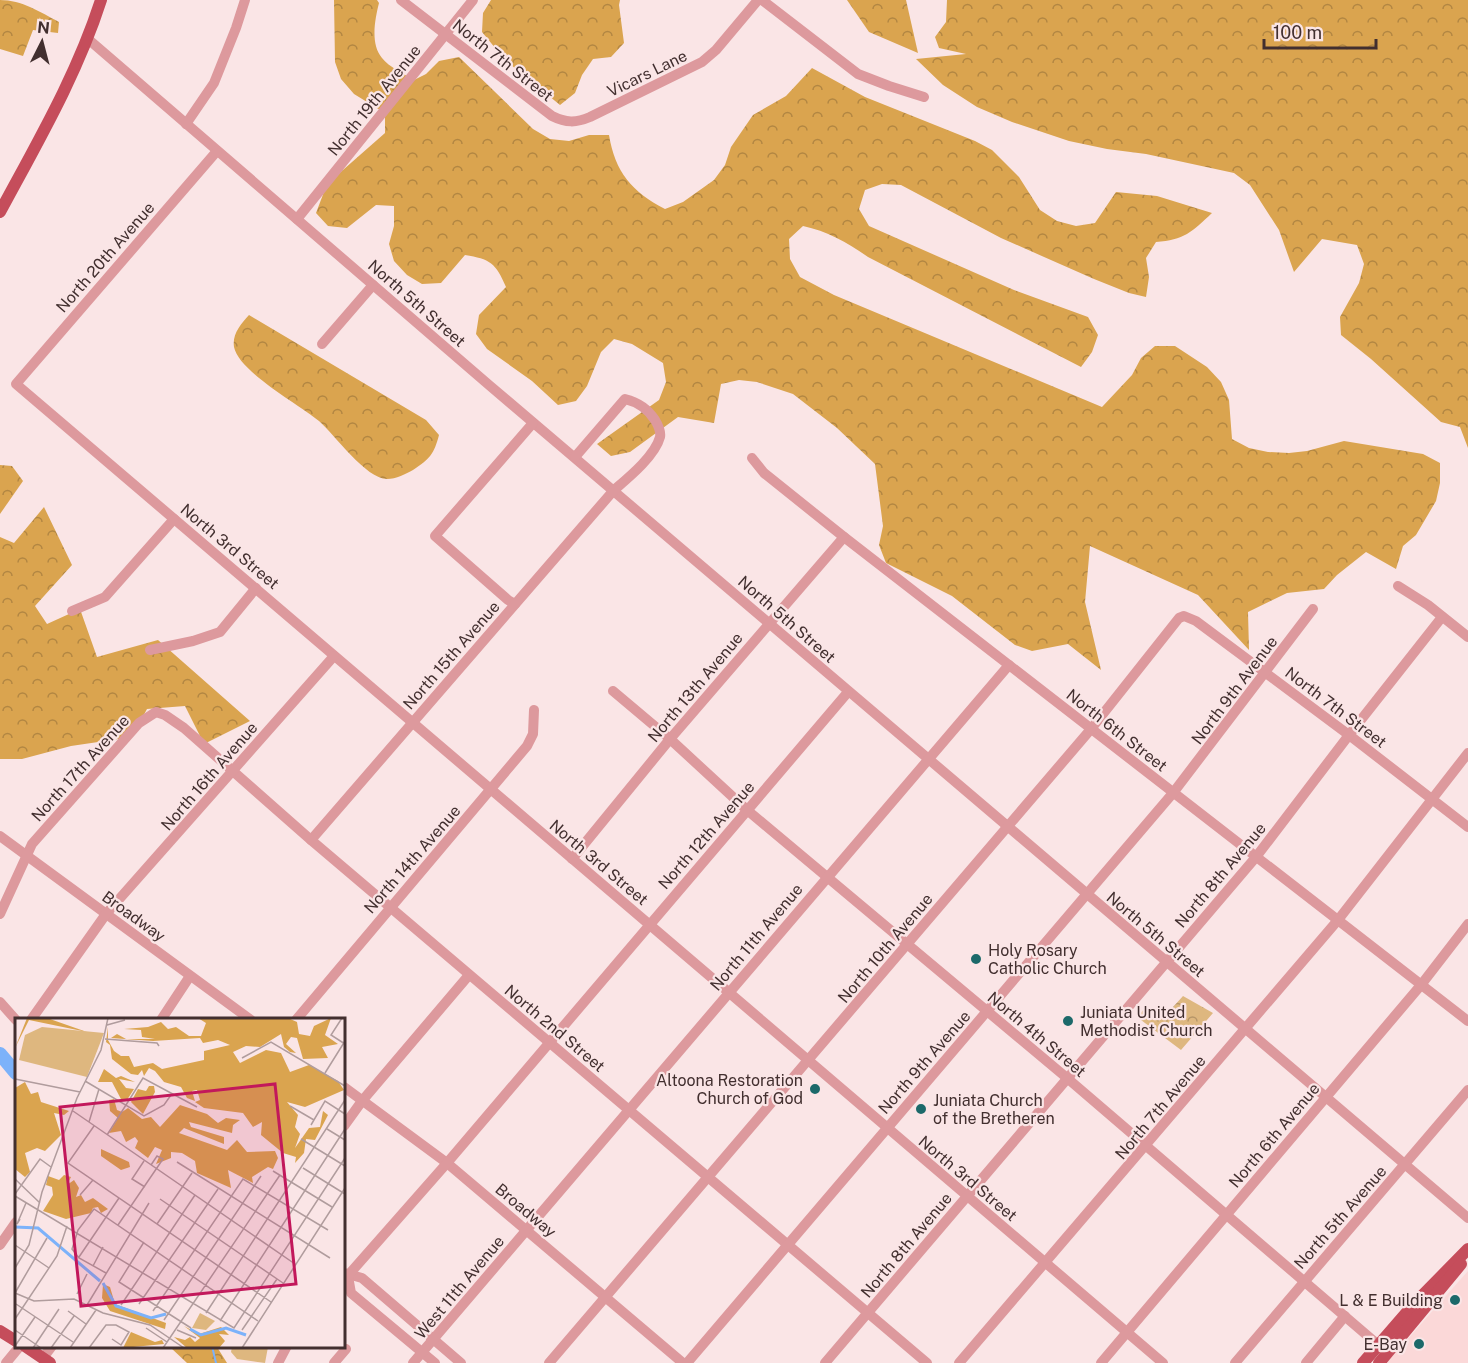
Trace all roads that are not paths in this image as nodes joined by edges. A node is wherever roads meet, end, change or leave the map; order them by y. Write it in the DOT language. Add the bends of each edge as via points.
graph roads {
  1 [pos="101,0"];
  2 [pos="245,0"];
  3 [pos="400,0"];
  4 [pos="473,0"];
  5 [pos="758,0"];
  6 [pos="762,0"];
  7 [pos="446,35"];
  8 [pos="88,39"];
  9 [pos="924,98"];
  10 [pos="560,120"];
  11 [pos="186,123"];
  12 [pos="217,151"];
  13 [pos="0,212"];
  14 [pos="297,219"];
  15 [pos="373,285"];
  16 [pos="322,344"];
  17 [pos="16,384"];
  18 [pos="533,423"];
  19 [pos="575,457"];
  20 [pos="752,458"];
  21 [pos="614,490"];
  22 [pos="174,519"];
  23 [pos="844,537"];
  24 [pos="1398,586"];
  25 [pos="256,588"];
  26 [pos="515,604"];
  27 [pos="1313,609"];
  28 [pos="72,611"];
  29 [pos="1184,616"];
  30 [pos="1442,617"];
  31 [pos="769,623"];
  32 [pos="1468,637"];
  33 [pos="150,650"];
  34 [pos="334,656"];
  35 [pos="1009,665"];
  36 [pos="1266,673"];
  37 [pos="613,691"];
  38 [pos="848,692"];
  39 [pos="534,710"];
  40 [pos="165,715"];
  41 [pos="411,723"];
  42 [pos="1091,729"];
  43 [pos="1349,735"];
  44 [pos="670,739"];
  45 [pos="1468,753"];
  46 [pos="928,759"];
  47 [pos="232,772"];
  48 [pos="490,791"];
  49 [pos="1173,793"];
  50 [pos="1432,799"];
  51 [pos="747,810"];
  52 [pos="1008,826"];
  53 [pos="1468,827"];
  54 [pos="0,837"];
  55 [pos="311,840"];
  56 [pos="26,856"];
  57 [pos="1256,857"];
  58 [pos="572,859"];
  59 [pos="827,876"];
  60 [pos="1087,895"];
  61 [pos="390,906"];
  62 [pos="0,914"];
  63 [pos="106,914"];
  64 [pos="1338,920"];
  65 [pos="648,924"];
  66 [pos="1468,924"];
  67 [pos="908,944"];
  68 [pos="1167,962"];
  69 [pos="469,975"];
  70 [pos="190,976"];
  71 [pos="1421,985"];
  72 [pos="729,992"];
  73 [pos="0,1002"];
  74 [pos="986,1012"];
  75 [pos="32,1018"];
  76 [pos="161,1018"];
  77 [pos="247,1018"];
  78 [pos="298,1018"];
  79 [pos="15,1019"];
  80 [pos="1468,1021"];
  81 [pos="1246,1029"];
  82 [pos="549,1041"];
  83 [pos="808,1061"];
  84 [pos="1066,1077"];
  85 [pos="345,1088"];
  86 [pos="1468,1090"];
  87 [pos="1325,1097"];
  88 [pos="362,1101"];
  89 [pos="628,1110"];
  90 [pos="345,1125"];
  91 [pos="887,1128"];
  92 [pos="1146,1146"];
  93 [pos="447,1162"];
  94 [pos="1405,1164"];
  95 [pos="707,1177"];
  96 [pos="967,1197"];
  97 [pos="1226,1215"];
  98 [pos="1468,1218"];
  99 [pos="14,1229"];
  100 [pos="527,1230"];
  101 [pos="0,1245"];
  102 [pos="787,1245"];
  103 [pos="1468,1249"];
  104 [pos="1468,1255"];
  105 [pos="1045,1263"];
  106 [pos="345,1276"];
  107 [pos="1304,1281"];
  108 [pos="605,1297"];
  109 [pos="867,1314"];
  110 [pos="1345,1316"];
  111 [pos="0,1331"];
  112 [pos="1127,1333"];
  113 [pos="15,1340"];
  114 [pos="434,1340"];
  115 [pos="19,1348"];
  116 [pos="26,1348"];
  117 [pos="286,1348"];
  118 [pos="345,1349"];
  119 [pos="1383,1349"];
  120 [pos="423,1353"];
  121 [pos="46,1361"];
  122 [pos="6,1363"];
  123 [pos="278,1363"];
  124 [pos="334,1363"];
  125 [pos="413,1363"];
  126 [pos="435,1363"];
  127 [pos="461,1363"];
  128 [pos="549,1363"];
  129 [pos="685,1363"];
  130 [pos="825,1363"];
  131 [pos="927,1363"];
  132 [pos="959,1363"];
  133 [pos="1101,1363"];
  134 [pos="1163,1363"];
  135 [pos="1235,1363"];
  136 [pos="1306,1363"];
  137 [pos="1363,1363"];
  138 [pos="1379,1363"];
  1 -- 8 [label="main road"];
  2 -- 11 [label="street" via="214,83"];
  3 -- 7 [label="street, North 7th Street"];
  4 -- 7 [label="street, North 19th Avenue"];
  5 -- 10 [label="street, Vicars Lane" via="702,62 579,122"];
  6 -- 9 [label="street" via="858,74"];
  7 -- 10 [label="street, North 7th Street"];
  7 -- 14 [label="street, North 19th Avenue"];
  8 -- 11 [label="street, North 5th Street"];
  8 -- 13 [label="main road"];
  11 -- 12 [label="street, North 5th Street"];
  12 -- 14 [label="street, North 5th Street"];
  12 -- 17 [label="street, North 20th Avenue"];
  14 -- 15 [label="street, North 5th Street"];
  15 -- 16 [label="street"];
  15 -- 18 [label="street, North 5th Street"];
  17 -- 22 [label="street, North 3rd Street"];
  18 -- 19 [label="street, North 5th Street"];
  18 -- 26 [label="street" via="435,536"];
  19 -- 21 [label="street, North 5th Street"];
  19 -- 21 [label="street, North 15th Avenue" via="625,399 651,413 661,435 657,444"];
  20 -- 23 [label="street, North 6th Street" via="764,473"];
  21 -- 26 [label="street, North 15th Avenue"];
  21 -- 31 [label="street, North 5th Street"];
  22 -- 25 [label="street, North 3rd Street"];
  22 -- 28 [label="street" via="105,597"];
  23 -- 31 [label="street, North 13th Avenue"];
  23 -- 35 [label="street, North 6th Street"];
  24 -- 30 [label="street"];
  25 -- 33 [label="street" via="220,632"];
  25 -- 34 [label="street, North 3rd Street"];
  26 -- 41 [label="street, North 15th Avenue"];
  27 -- 36 [label="street, North 9th Avenue"];
  29 -- 36 [label="street, North 7th Street"];
  29 -- 42 [label="street, North 10th Avenue" via="1174,622"];
  30 -- 32 [label="street"];
  30 -- 43 [label="street, North 8th Avenue"];
  31 -- 38 [label="street, North 5th Street"];
  31 -- 44 [label="street, North 13th Avenue"];
  34 -- 41 [label="street, North 3rd Street"];
  34 -- 47 [label="street, North 16th Avenue"];
  35 -- 42 [label="street, North 6th Street"];
  35 -- 46 [label="street, North 11th Avenue"];
  36 -- 43 [label="street, North 7th Street"];
  36 -- 49 [label="street, North 9th Avenue"];
  37 -- 44 [label="street, North 4th Street"];
  38 -- 46 [label="street, North 5th Street"];
  38 -- 51 [label="street, North 12th Avenue"];
  39 -- 48 [label="street, North 14th Avenue" via="533,734 527,746"];
  40 -- 47 [label="street, North 2nd Street"];
  40 -- 56 [label="street, North 17th Avenue" via="156,712 140,723 32,844"];
  41 -- 48 [label="street, North 3rd Street"];
  41 -- 55 [label="street, North 15th Avenue"];
  42 -- 49 [label="street, North 6th Street"];
  42 -- 52 [label="street, North 10th Avenue"];
  43 -- 50 [label="street, North 7th Street"];
  43 -- 57 [label="street, North 8th Avenue"];
  44 -- 51 [label="street, North 4th Street"];
  44 -- 58 [label="street, North 13th Avenue"];
  45 -- 50 [label="street, North 7th Avenue"];
  46 -- 52 [label="street, North 5th Street"];
  46 -- 59 [label="street, North 11th Avenue"];
  47 -- 55 [label="street, North 2nd Street"];
  47 -- 63 [label="street, North 16th Avenue"];
  48 -- 58 [label="street, North 3rd Street"];
  48 -- 61 [label="street, North 14th Avenue"];
  49 -- 57 [label="street, North 6th Street"];
  49 -- 60 [label="street, North 9th Avenue"];
  50 -- 53 [label="street, North 7th Street"];
  50 -- 64 [label="street, North 7th Avenue"];
  51 -- 59 [label="street, North 4th Street"];
  51 -- 65 [label="street, North 12th Avenue"];
  52 -- 60 [label="street, North 5th Street"];
  52 -- 67 [label="street, North 10th Avenue"];
  54 -- 56 [label="street, Broadway"];
  55 -- 61 [label="street, North 2nd Street"];
  56 -- 62 [label="street"];
  56 -- 63 [label="street, Broadway"];
  57 -- 64 [label="street, North 6th Street"];
  57 -- 68 [label="street, North 8th Avenue"];
  58 -- 65 [label="street, North 3rd Street"];
  59 -- 67 [label="street, North 4th Street"];
  59 -- 72 [label="street, North 11th Avenue"];
  60 -- 68 [label="street, North 5th Street"];
  60 -- 74 [label="street, North 9th Avenue"];
  61 -- 69 [label="street, North 2nd Street"];
  61 -- 78 [label="street, North 14th Avenue"];
  63 -- 70 [label="street, Broadway"];
  63 -- 75 [label="street, North 16th Avenue"];
  64 -- 71 [label="street, North 6th Street"];
  64 -- 81 [label="street, North 7th Avenue"];
  65 -- 72 [label="street, North 3rd Street"];
  65 -- 82 [label="street, North 12th Avenue"];
  66 -- 71 [label="street, North 6th Avenue"];
  67 -- 74 [label="street, North 4th Street"];
  67 -- 83 [label="street, North 10th Avenue"];
  68 -- 81 [label="street, North 5th Street"];
  68 -- 84 [label="street, North 8th Avenue"];
  69 -- 82 [label="street, North 2nd Street"];
  69 -- 88 [label="street"];
  70 -- 76 [label="street"];
  70 -- 77 [label="street, Broadway"];
  71 -- 80 [label="street, North 6th Street"];
  71 -- 87 [label="street, North 6th Avenue"];
  72 -- 83 [label="street, North 3rd Street"];
  72 -- 89 [label="street, North 11th Avenue"];
  73 -- 79 [label="street"];
  74 -- 84 [label="street, North 4th Street"];
  74 -- 91 [label="street, North 9th Avenue"];
  81 -- 87 [label="street, North 5th Street"];
  81 -- 92 [label="street, North 7th Avenue"];
  82 -- 89 [label="street, North 2nd Street"];
  82 -- 93 [label="street, North 12th Avenue"];
  83 -- 91 [label="street, North 3rd Street"];
  83 -- 95 [label="street, North 10th Avenue"];
  84 -- 92 [label="street, North 4th Street"];
  84 -- 96 [label="street, North 8th Avenue"];
  85 -- 88 [label="street, Broadway"];
  86 -- 94 [label="street, North 5th Avenue"];
  87 -- 94 [label="street, North 5th Street"];
  87 -- 97 [label="street, North 6th Avenue"];
  88 -- 90 [label="street"];
  88 -- 93 [label="street, Broadway"];
  89 -- 95 [label="street, North 2nd Street"];
  89 -- 100 [label="street, North 11th Avenue"];
  91 -- 96 [label="street, North 3rd Street"];
  91 -- 102 [label="street, North 9th Avenue"];
  92 -- 97 [label="street, North 4th Street"];
  92 -- 105 [label="street, North 7th Avenue"];
  93 -- 100 [label="street, Broadway"];
  93 -- 106 [label="street, North 12th Avenue"];
  94 -- 98 [label="street, North 5th Street"];
  94 -- 107 [label="street, North 5th Avenue"];
  95 -- 102 [label="street, North 2nd Street"];
  95 -- 108 [label="street, North 10th Avenue"];
  96 -- 105 [label="street, North 3rd Street"];
  96 -- 109 [label="street, North 8th Avenue"];
  97 -- 107 [label="street, North 4th Street"];
  97 -- 112 [label="street, North 6th Avenue"];
  99 -- 101 [label="street"];
  100 -- 108 [label="street, Broadway"];
  100 -- 114 [label="street, West 11th Avenue"];
  102 -- 109 [label="street, North 2nd Street"];
  102 -- 129 [label="street, North 9th Avenue"];
  103 -- 119 [label="main road" via="1415,1303"];
  104 -- 119 [label="main road"];
  105 -- 112 [label="street, North 3rd Street"];
  105 -- 132 [label="street, North 7th Avenue"];
  106 -- 114 [label="street" via="362,1278"];
  106 -- 120 [label="street" via="351,1293"];
  107 -- 110 [label="street, North 4th Street"];
  107 -- 135 [label="street, North 5th Avenue"];
  108 -- 128 [label="street, North 10th Avenue"];
  108 -- 129 [label="street, Broadway"];
  109 -- 130 [label="street, North 8th Avenue"];
  109 -- 131 [label="street, North 2nd Street"];
  110 -- 119 [label="street, North 4th Street"];
  110 -- 136 [label="street"];
  111 -- 113 [label="main road"];
  112 -- 133 [label="street, North 6th Avenue"];
  112 -- 134 [label="street, North 3rd Street"];
  114 -- 120 [label="street, West 11th Avenue"];
  114 -- 127 [label="street"];
  115 -- 122 [label="street"];
  116 -- 121 [label="main road"];
  117 -- 123 [label="street"];
  118 -- 124 [label="street"];
  119 -- 137 [label="main road"];
  119 -- 138 [label="main road"];
  120 -- 125 [label="street, West 11th Avenue"];
  120 -- 126 [label="street"];
}
